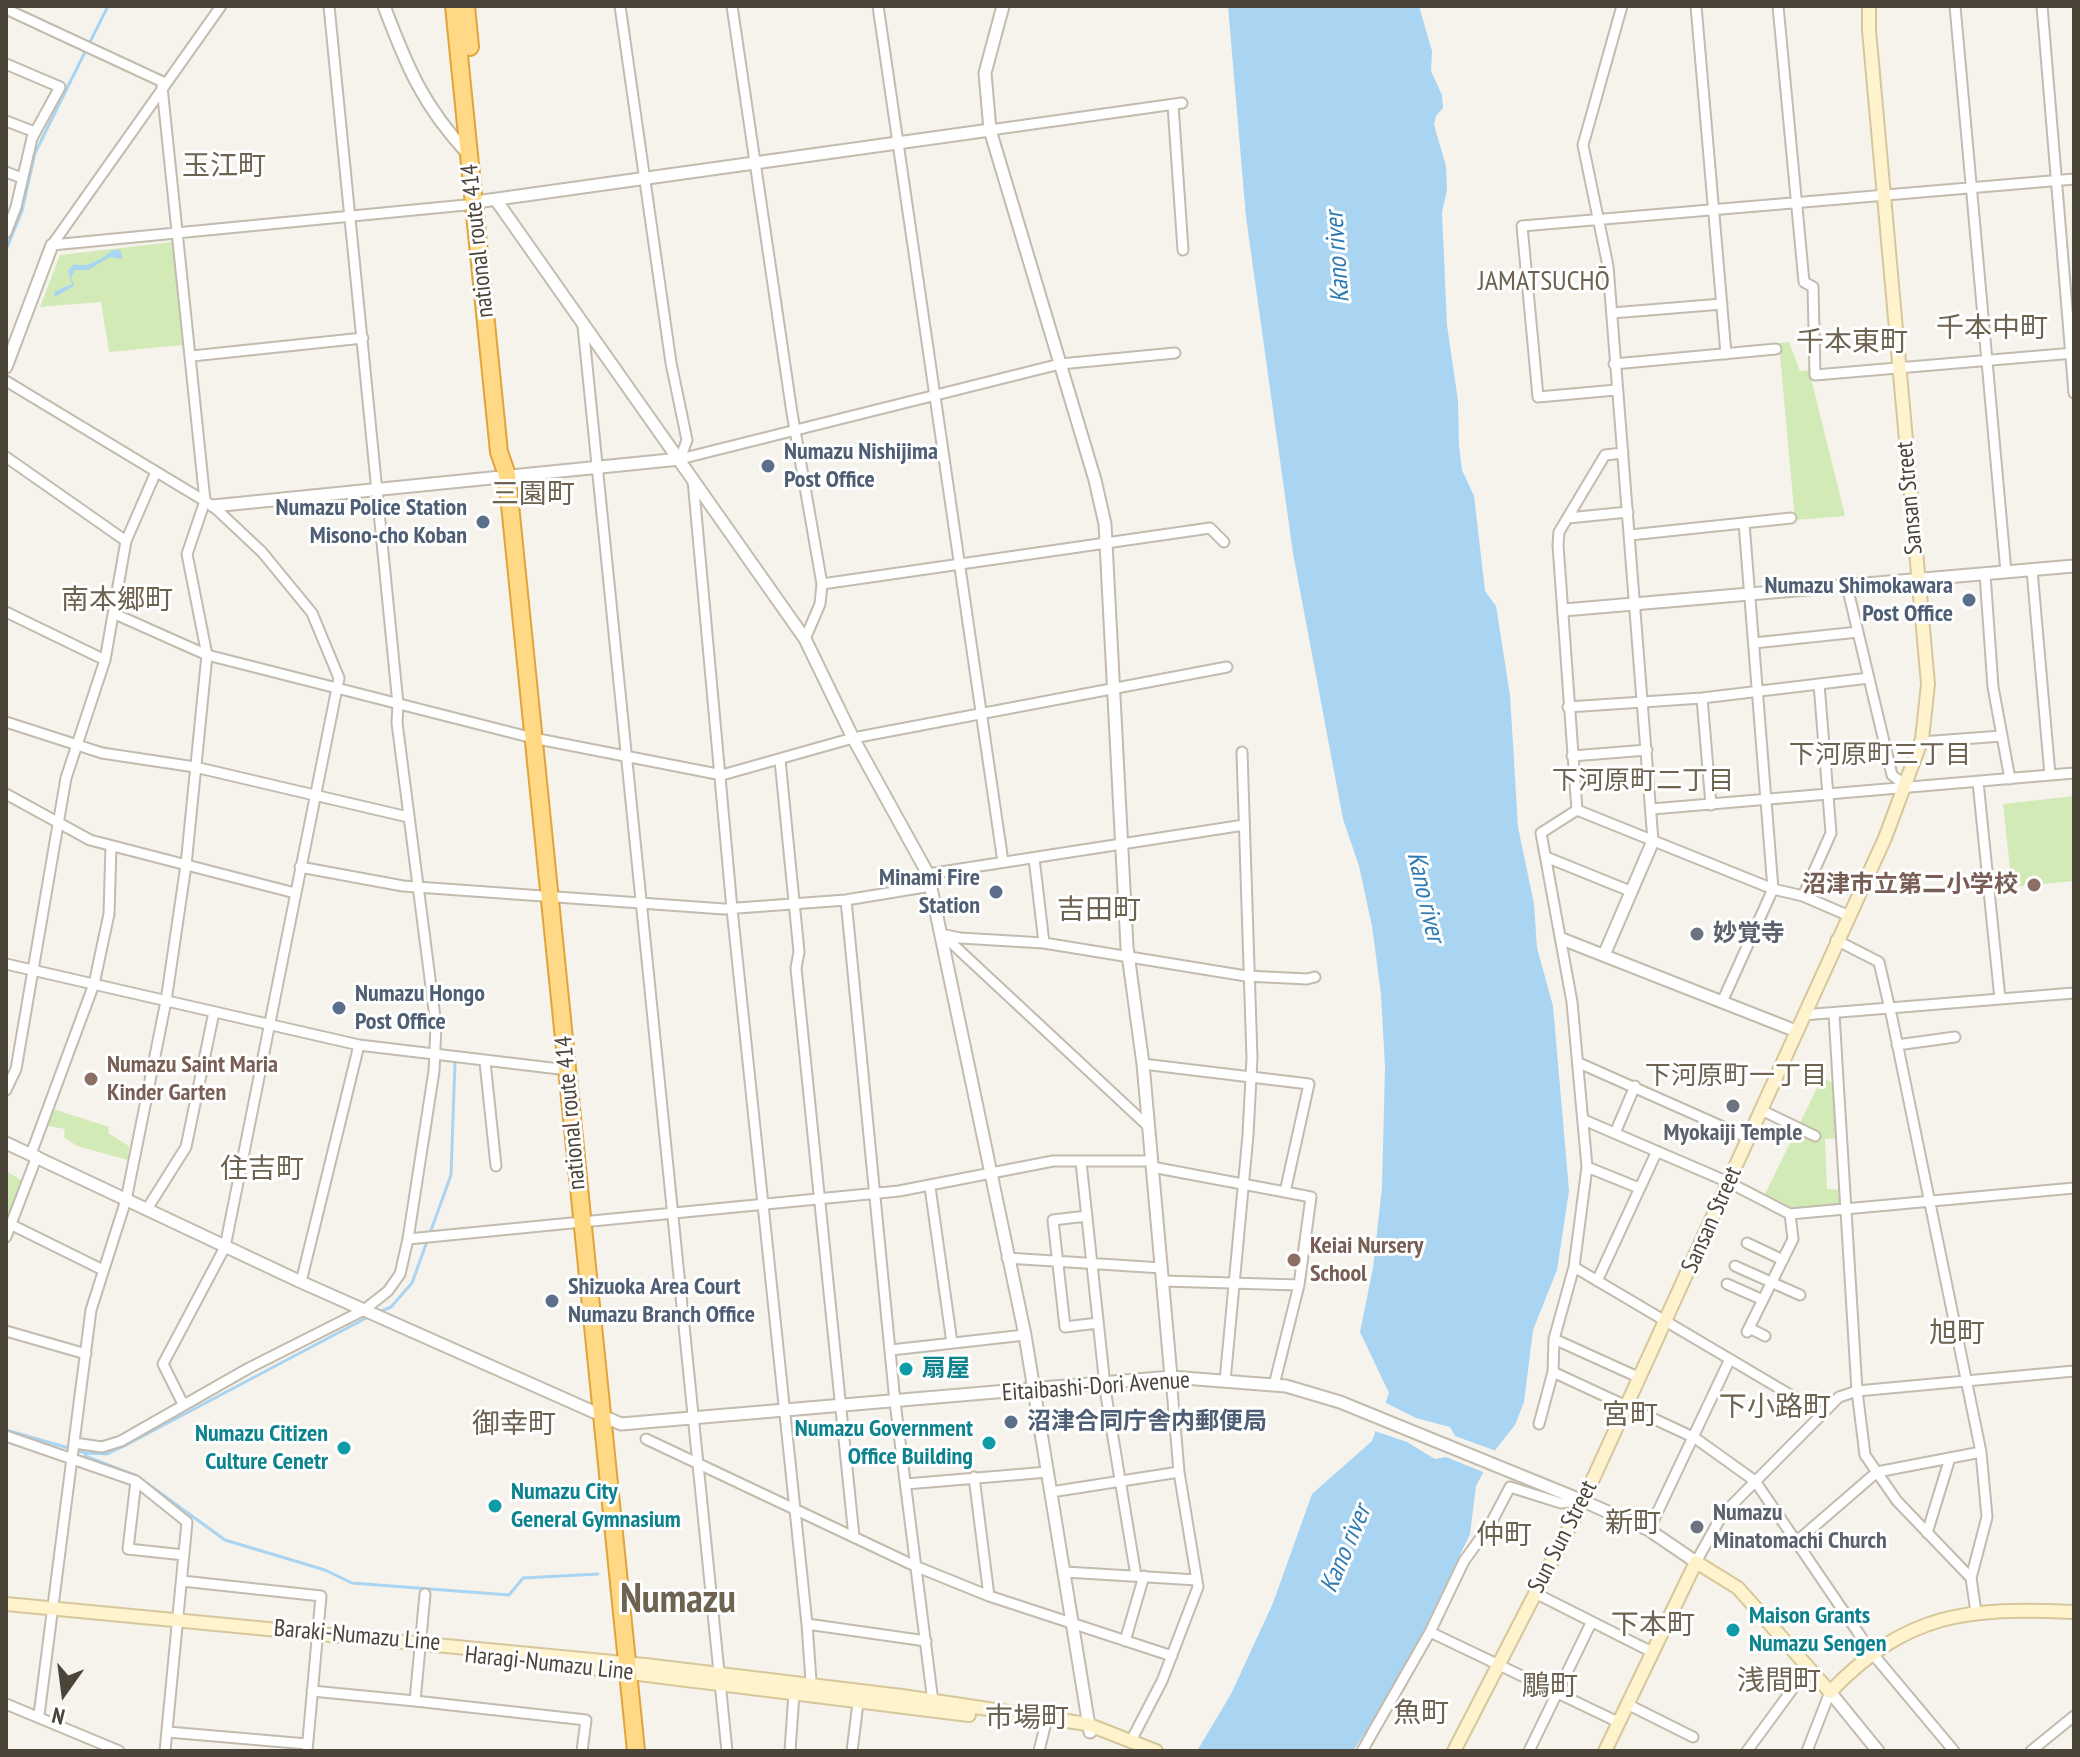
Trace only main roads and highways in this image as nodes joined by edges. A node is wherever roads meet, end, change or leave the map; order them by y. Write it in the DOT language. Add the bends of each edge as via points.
graph roads {
  1 [pos="454,6"];
  2 [pos="466,6"];
  3 [pos="1869,6"];
  4 [pos="475,160"];
  5 [pos="1667,1321"];
  6 [pos="6,1604"];
  7 [pos="6,1611"];
  8 [pos="51,1611"];
  9 [pos="2074,1612"];
  10 [pos="628,1668"];
  11 [pos="720,1679"];
  12 [pos="859,1696"];
  13 [pos="1046,1722"];
  14 [pos="1136,1745"];
  15 [pos="636,1751"];
  16 [pos="1156,1751"];
  17 [pos="1454,1751"];
  18 [pos="1605,1751"];
  1 -- 4 [label="highway, national route 414"];
  2 -- 4 [label="highway, national route 414"];
  3 -- 5 [label="main road, Sansan Street" via="1928,684 1921,742"];
  4 -- 10 [label="highway, national route 414" via="484,202"];
  5 -- 17 [label="main road, Sun Sun Street" via="1583,1501"];
  6 -- 8 [label="main road, Baraki-Numazu Line"];
  7 -- 8 [label="main road"];
  8 -- 10 [label="main road, Baraki-Numazu Line"];
  9 -- 18 [label="main road" via="1976,1612 1928,1621 1872,1653 1830,1692 1738,1588 1696,1562"];
  10 -- 11 [label="main road, Baraki-Numazu Line"];
  10 -- 15 [label="highway, national route 414"];
  11 -- 12 [label="main road, Baraki-Numazu Line"];
  11 -- 12 [label="main road" via="794,1693"];
  12 -- 13 [label="main road"];
  12 -- 13 [label="main road, Baraki-Numazu Line" via="933,1702"];
  13 -- 14 [label="main road, Baraki-Numazu Line" via="1088,1728"];
  14 -- 16 [label="main road"];
}
